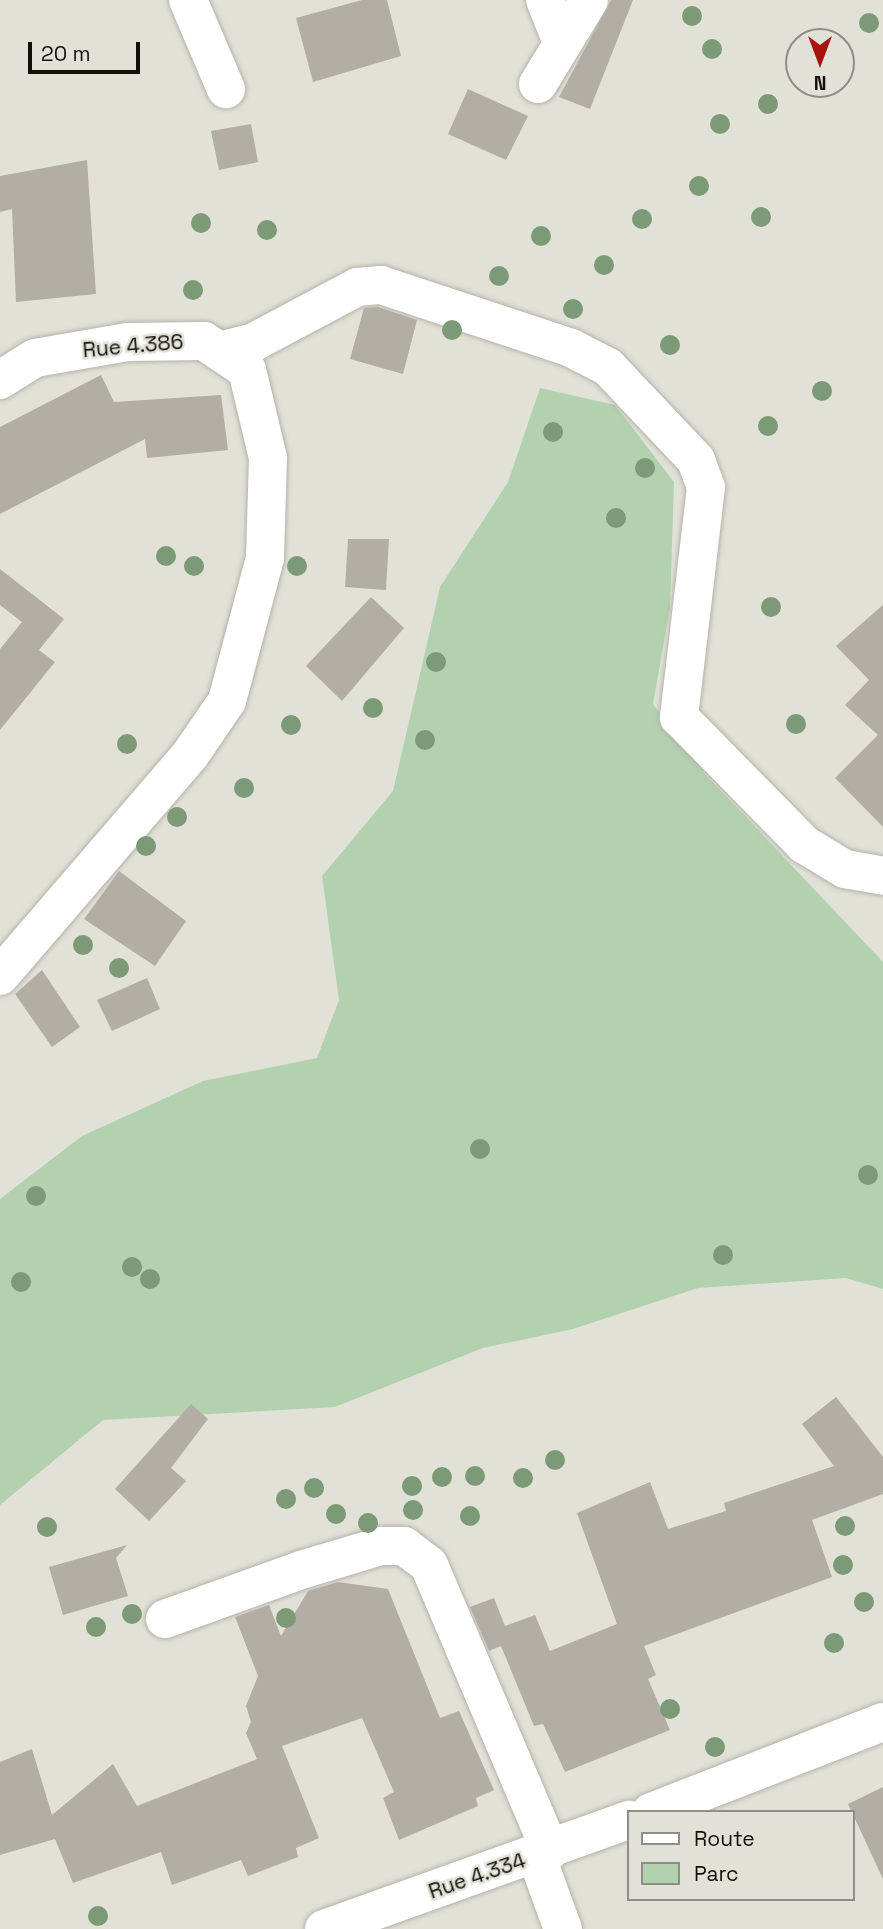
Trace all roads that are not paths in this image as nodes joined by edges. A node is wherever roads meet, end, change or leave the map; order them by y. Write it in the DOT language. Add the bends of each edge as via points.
graph roads {
  1 [pos="188,0"];
  2 [pos="545,0"];
  3 [pos="589,0"];
  4 [pos="561,40"];
  5 [pos="538,84"];
  6 [pos="226,89"];
  7 [pos="219,351"];
  8 [pos="0,380"];
  9 [pos="883,876"];
  10 [pos="0,976"];
  11 [pos="165,1619"];
  12 [pos="883,1722"];
  13 [pos="656,1810"];
  14 [pos="628,1820"];
  15 [pos="543,1853"];
  16 [pos="324,1929"];
  17 [pos="563,1929"];
  1 -- 6 [label="street"];
  2 -- 4 [label="street"];
  3 -- 4 [label="street"];
  4 -- 5 [label="street"];
  7 -- 8 [label="street, Rue 4.386" via="204,341 128,342 35,358"];
  7 -- 9 [label="street" via="254,342 357,287 381,285 571,348 608,367 696,460 706,487 679,717 805,845 845,869"];
  7 -- 10 [label="street" via="247,370 268,458 265,558 227,701 181,766"];
  11 -- 15 [label="street" via="301,1570 381,1546 404,1546 429,1565"];
  12 -- 13 [label="street"];
  14 -- 15 [label="street, Rue 4.334"];
  15 -- 16 [label="street, Rue 4.334"];
  15 -- 17 [label="street"];
}
